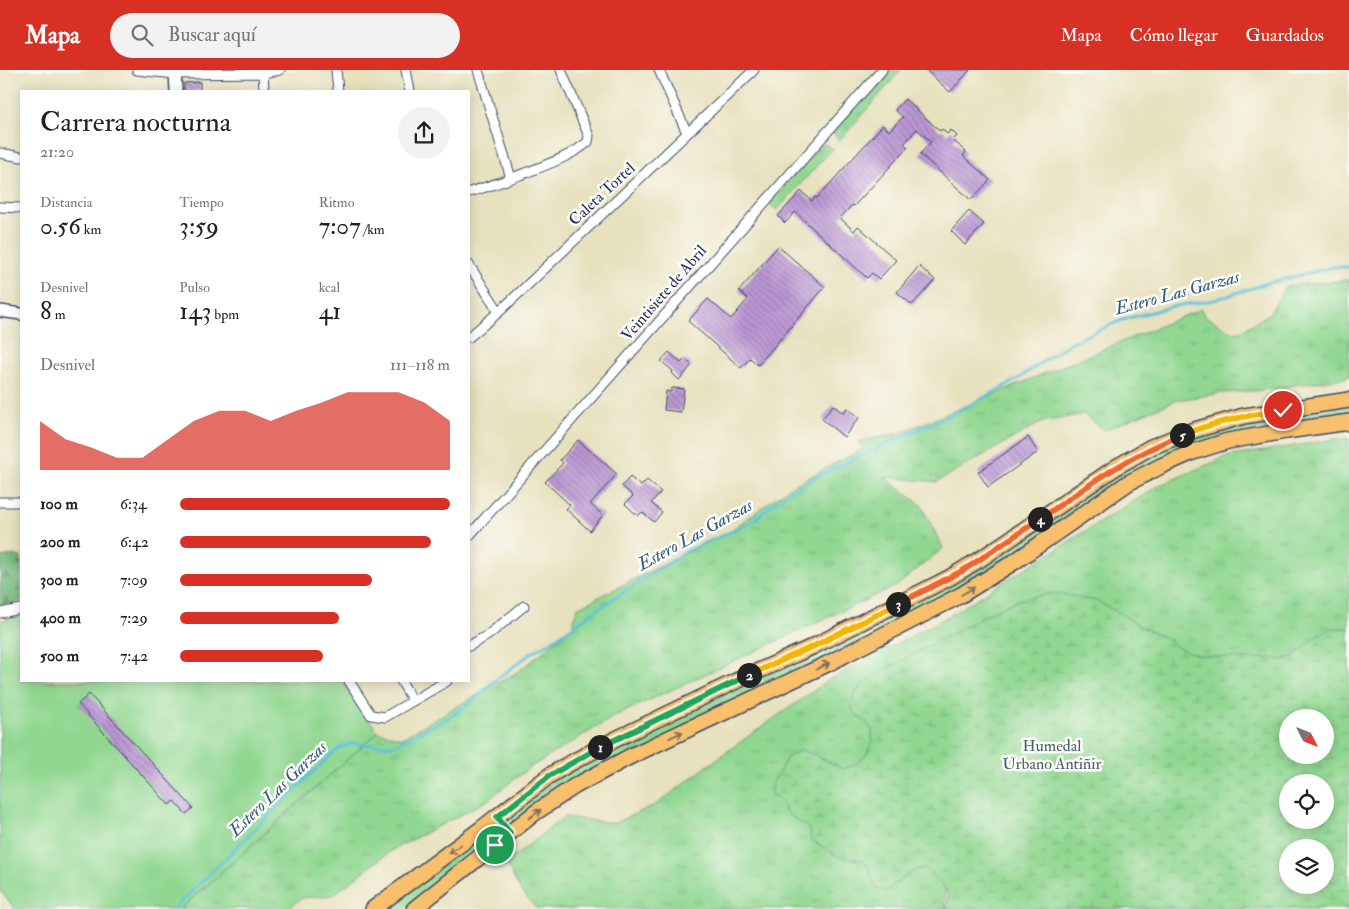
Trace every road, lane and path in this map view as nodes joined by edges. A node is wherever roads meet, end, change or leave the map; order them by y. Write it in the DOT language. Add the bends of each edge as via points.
graph roads {
  1 [pos="138,70"];
  2 [pos="280,70"];
  3 [pos="336,70"];
  4 [pos="406,70"];
  5 [pos="478,70"];
  6 [pos="561,70"];
  7 [pos="659,70"];
  8 [pos="754,70"];
  9 [pos="882,70"];
  10 [pos="263,71"];
  11 [pos="175,72"];
  12 [pos="176,90"];
  13 [pos="264,90"];
  14 [pos="338,90"];
  15 [pos="410,90"];
  16 [pos="688,134"];
  17 [pos="0,153"];
  18 [pos="20,157"];
  19 [pos="511,178"];
  20 [pos="470,192"];
  21 [pos="0,207"];
  22 [pos="20,208"];
  23 [pos="470,267"];
  24 [pos="0,311"];
  25 [pos="498,312"];
  26 [pos="20,314"];
  27 [pos="470,337"];
  28 [pos="1349,400"];
  29 [pos="1349,422"];
  30 [pos="0,502"];
  31 [pos="20,502"];
  32 [pos="470,535"];
  33 [pos="524,606"];
  34 [pos="20,609"];
  35 [pos="0,613"];
  36 [pos="470,645"];
  37 [pos="350,682"];
  38 [pos="402,682"];
  39 [pos="445,682"];
  40 [pos="413,700"];
  41 [pos="497,817"];
  42 [pos="481,829"];
  43 [pos="510,833"];
  44 [pos="495,845"];
  45 [pos="373,909"];
  46 [pos="414,909"];
  1 -- 11 [label="street"];
  2 -- 10 [label="street"];
  3 -- 14 [label="street"];
  4 -- 15 [label="street"];
  5 -- 19 [label="street"];
  6 -- 19 [label="street" via="589,140 562,158"];
  7 -- 16 [label="street"];
  8 -- 16 [label="street, Caleta Tortel"];
  9 -- 32 [label="street, Veintisiete de Abril"];
  10 -- 11 [label="street"];
  10 -- 13 [label="street"];
  11 -- 12 [label="street"];
  16 -- 25 [label="street, Caleta Tortel"];
  17 -- 18 [label="street"];
  19 -- 20 [label="street"];
  21 -- 22 [label="street"];
  23 -- 25 [label="street"];
  24 -- 26 [label="street"];
  25 -- 27 [label="street, Caleta Tortel"];
  28 -- 41 [label="main road" via="1244,416 1191,431 1151,448 1103,475 949,578 600,747 549,776"];
  43 -- 29 [label="main road, one-way" via="598,772 827,664 961,594 1014,562 1116,491 1161,466 1234,440"];
  30 -- 31 [label="street"];
  33 -- 36 [label="street"];
  34 -- 35 [label="street"];
  37 -- 40 [label="street" via="371,714 385,717"];
  38 -- 40 [label="street"];
  39 -- 40 [label="street"];
  41 -- 42 [label="main road"];
  41 -- 43 [label="main road"];
  42 -- 44 [label="main road"];
  42 -- 45 [label="main road, one-way"];
  43 -- 44 [label="main road"];
  44 -- 46 [label="main road"];
}
